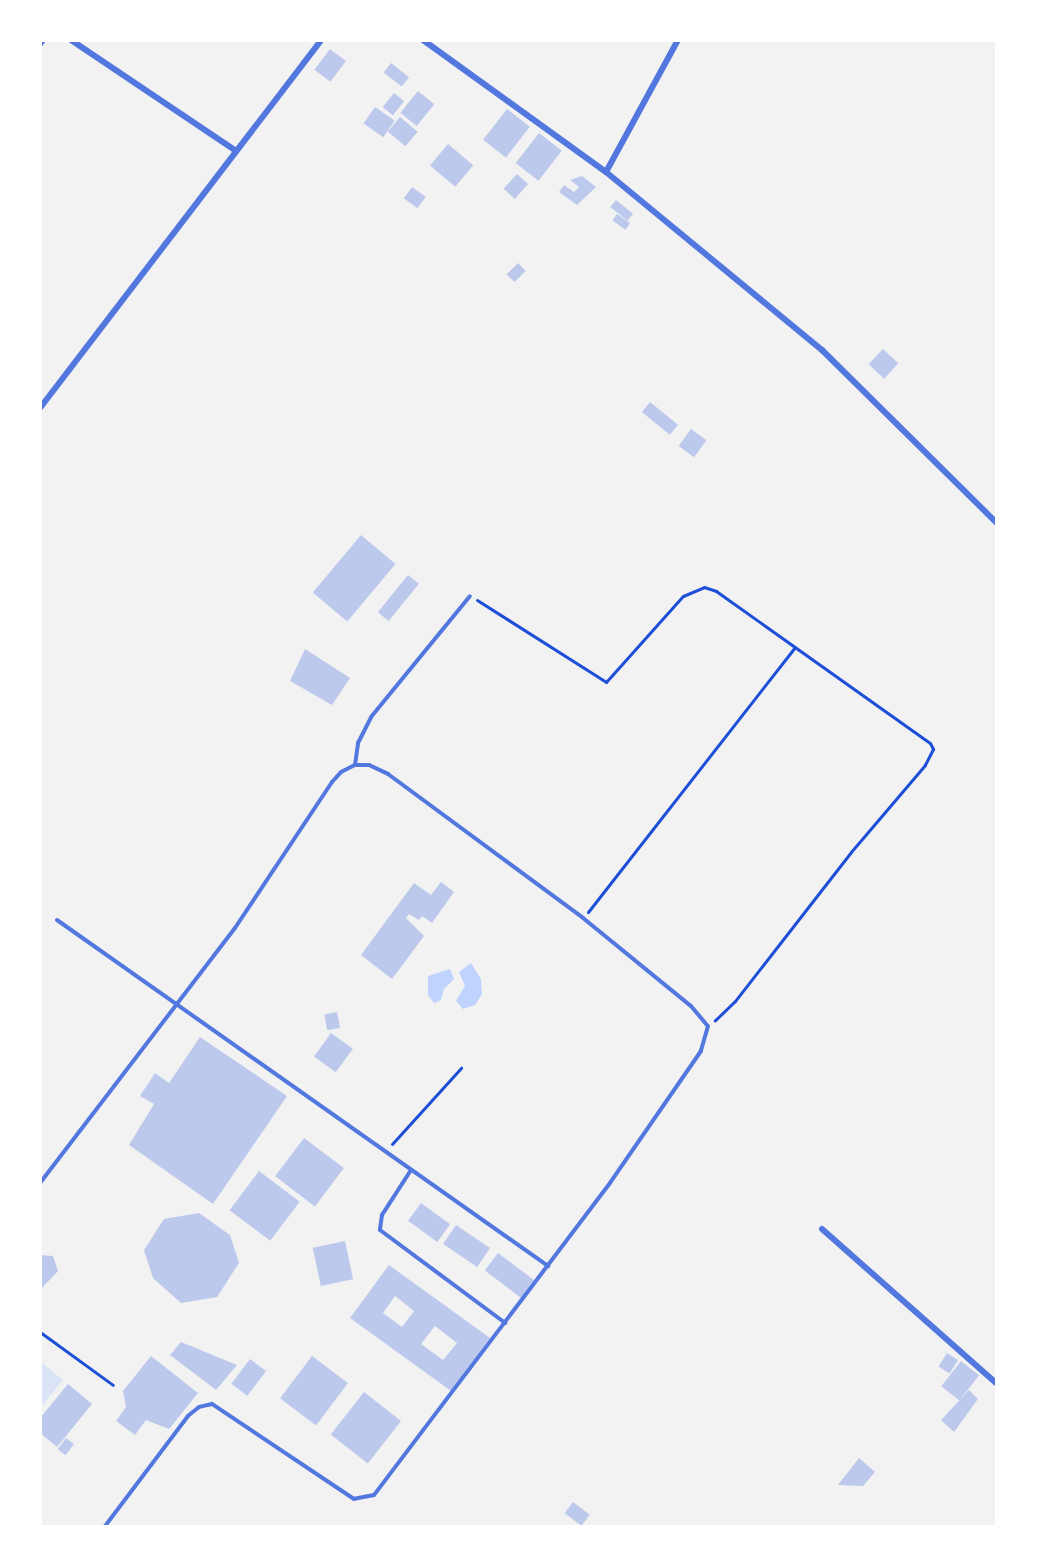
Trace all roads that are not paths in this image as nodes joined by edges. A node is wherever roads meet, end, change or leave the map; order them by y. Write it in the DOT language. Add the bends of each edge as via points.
graph roads {
  1 [pos="43,40"];
  2 [pos="71,40"];
  3 [pos="321,40"];
  4 [pos="423,40"];
  5 [pos="678,40"];
  6 [pos="40,44"];
  7 [pos="236,152"];
  8 [pos="606,172"];
  9 [pos="40,408"];
  10 [pos="996,522"];
  11 [pos="470,596"];
  12 [pos="355,765"];
  13 [pos="57,920"];
  14 [pos="175,1005"];
  15 [pos="411,1170"];
  16 [pos="40,1183"];
  17 [pos="822,1228"];
  18 [pos="548,1266"];
  19 [pos="506,1323"];
  20 [pos="996,1383"];
  21 [pos="105,1527"];
  1 -- 6 [label="street"];
  2 -- 7 [label="street"];
  3 -- 7 [label="street"];
  4 -- 8 [label="street"];
  5 -- 8 [label="street"];
  7 -- 9 [label="street"];
  8 -- 10 [label="street" via="822,350"];
  11 -- 12 [label="lane" via="371,717 358,743"];
  12 -- 14 [label="lane" via="332,782 235,928"];
  12 -- 18 [label="lane" via="369,765 387,774 583,918 691,1006 708,1026 701,1051"];
  13 -- 14 [label="lane"];
  14 -- 15 [label="lane"];
  14 -- 16 [label="lane"];
  15 -- 18 [label="lane"];
  15 -- 19 [label="lane" via="382,1215 380,1230"];
  17 -- 20 [label="street"];
  18 -- 19 [label="lane"];
  19 -- 21 [label="lane" via="374,1495 354,1499 212,1404 199,1407 188,1416"];
}
